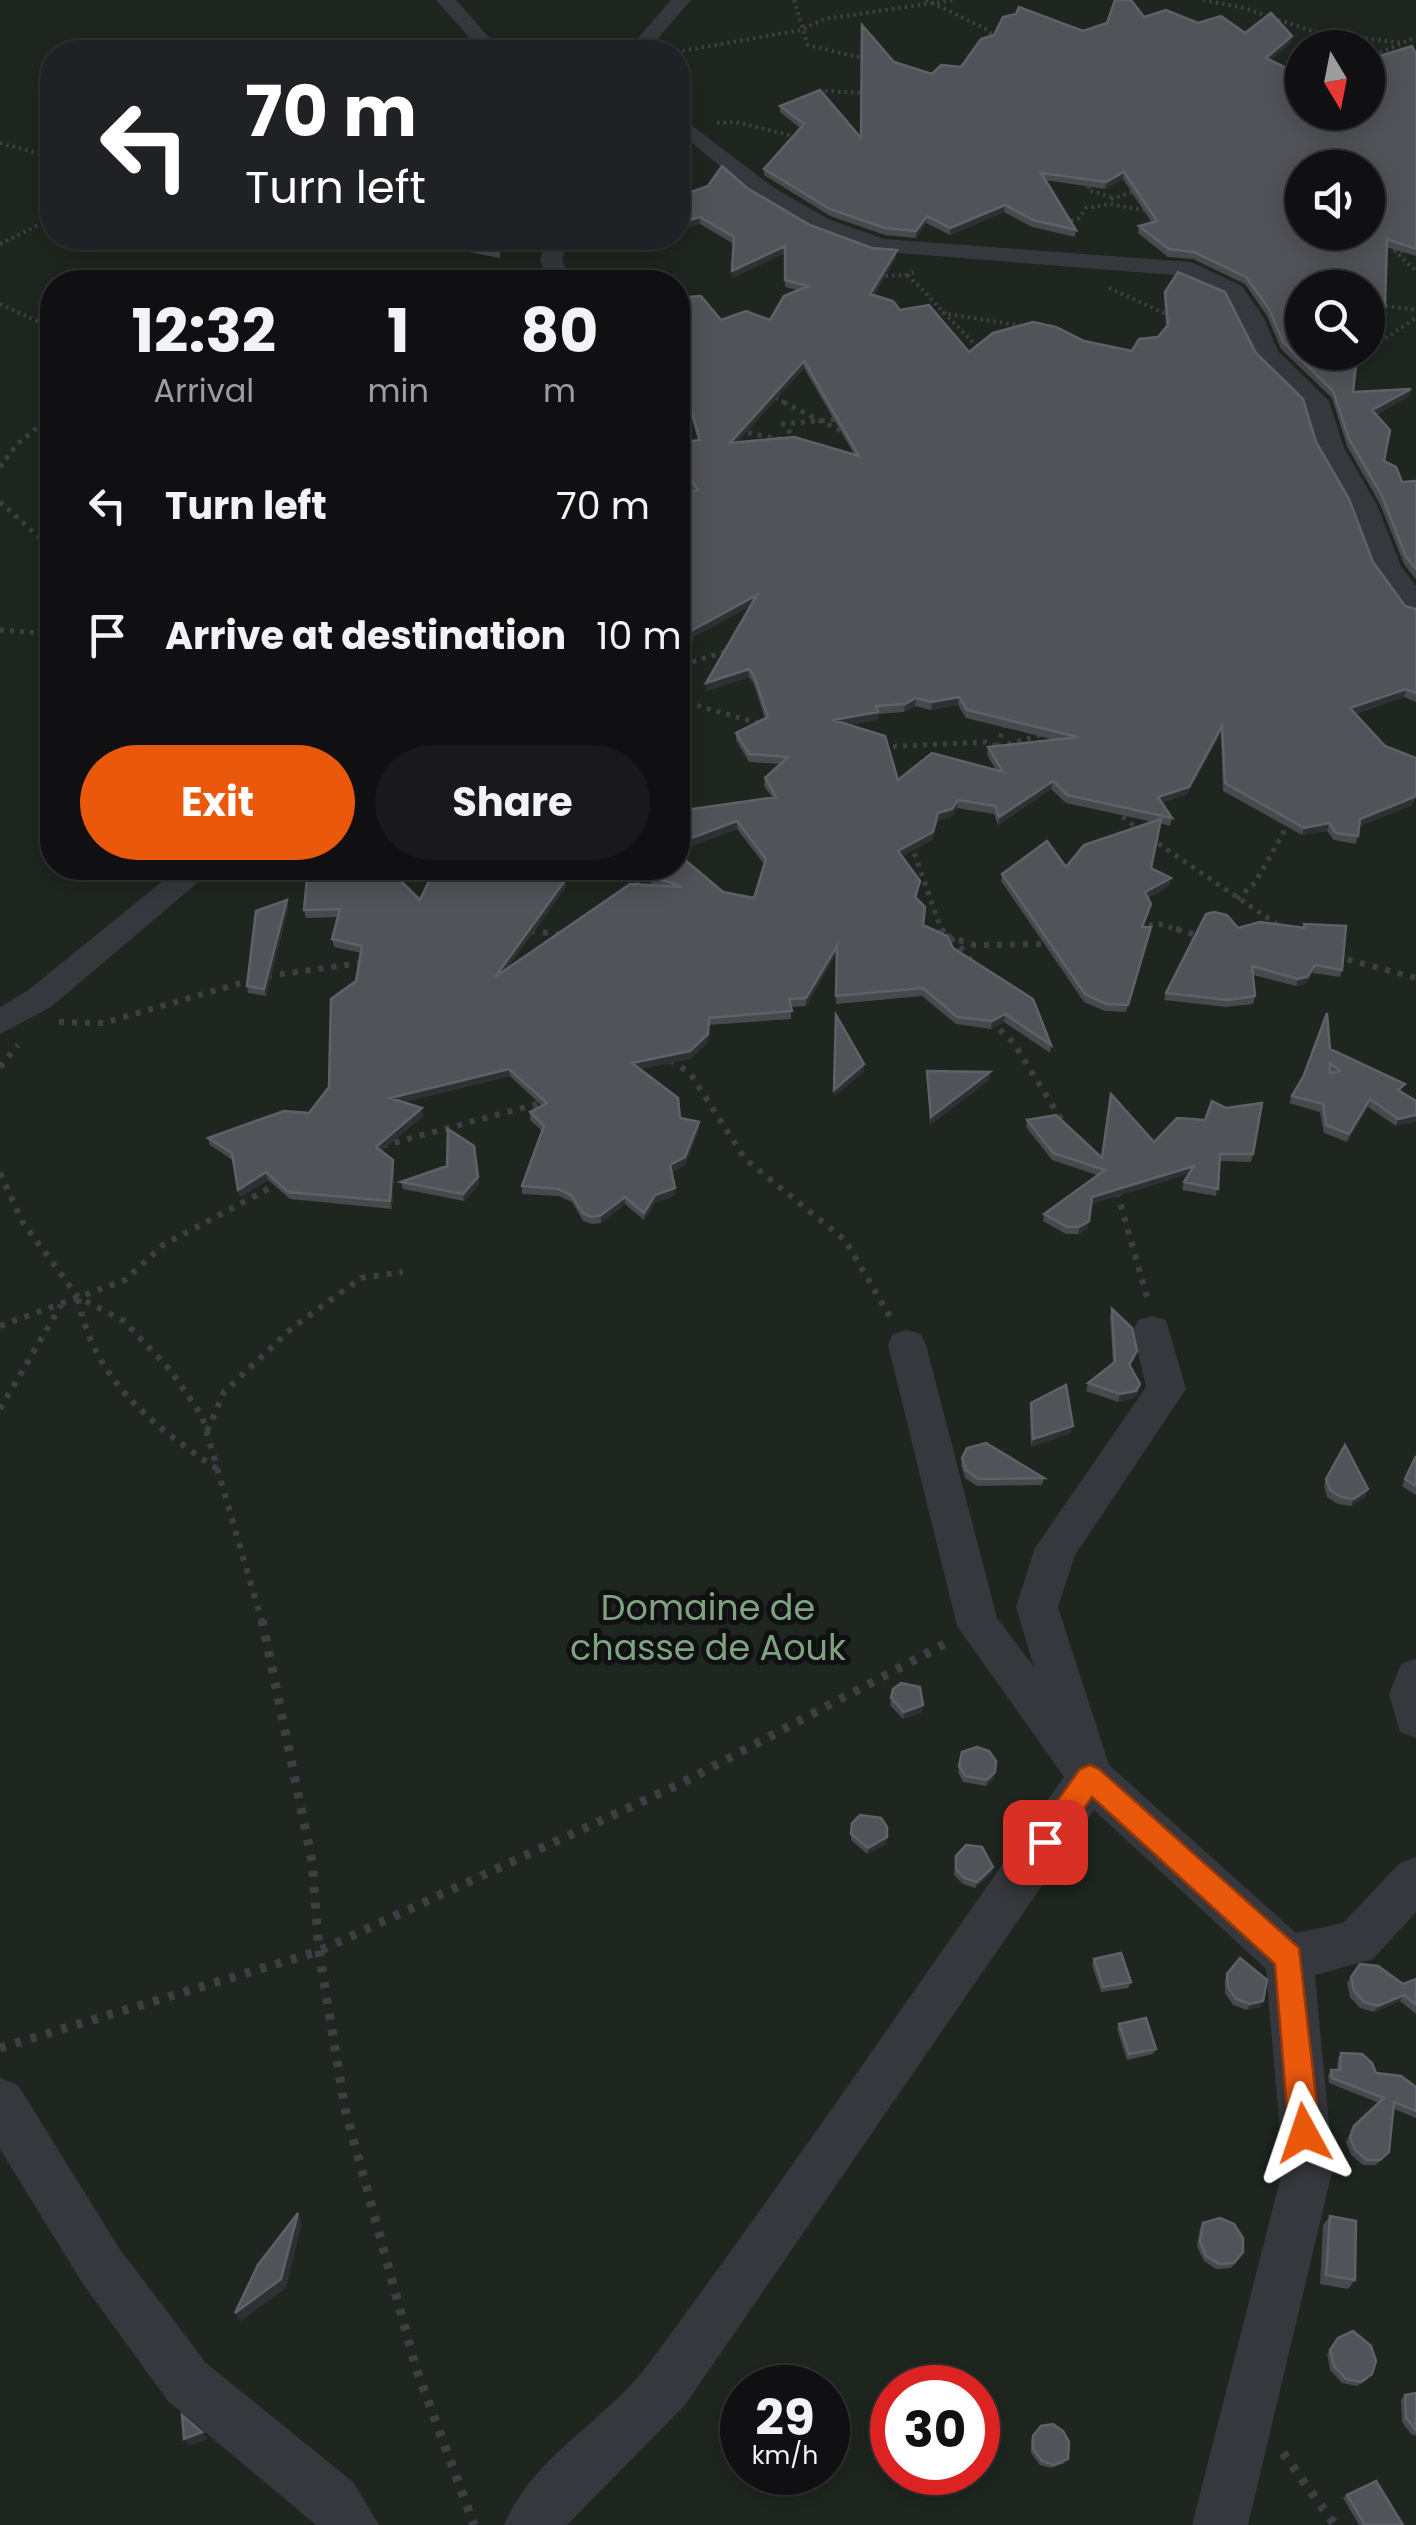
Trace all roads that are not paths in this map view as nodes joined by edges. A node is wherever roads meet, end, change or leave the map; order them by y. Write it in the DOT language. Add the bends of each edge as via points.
graph roads {
  1 [pos="446,0"];
  2 [pos="681,0"];
  3 [pos="481,40"];
  4 [pos="646,40"];
  5 [pos="690,132"];
  6 [pos="1416,605"];
  7 [pos="183,880"];
  8 [pos="0,1021"];
  9 [pos="1152,1331"];
  10 [pos="907,1345"];
  11 [pos="1416,1678"];
  12 [pos="1416,1718"];
  13 [pos="1090,1778"];
  14 [pos="1416,1879"];
  15 [pos="1289,1958"];
  16 [pos="0,2102"];
  17 [pos="351,2525"];
  18 [pos="532,2525"];
  19 [pos="1220,2525"];
  1 -- 3 [label="street"];
  2 -- 4 [label="street"];
  5 -- 6 [label="street" via="765,192 820,224 882,246 1191,268 1234,291 1267,354 1317,401 1331,448 1364,505 1388,567"];
  7 -- 8 [label="street" via="39,999"];
  9 -- 13 [label="street" via="1166,1390 1056,1548 1037,1607"];
  10 -- 13 [label="street" via="978,1626"];
  11 -- 12 [label="street"];
  13 -- 15 [label="street"];
  13 -- 18 [label="street" via="666,2386"];
  14 -- 15 [label="street" via="1356,1943"];
  15 -- 19 [label="street" via="1308,2168"];
  16 -- 17 [label="street" via="101,2266 188,2382 333,2502"];
}
